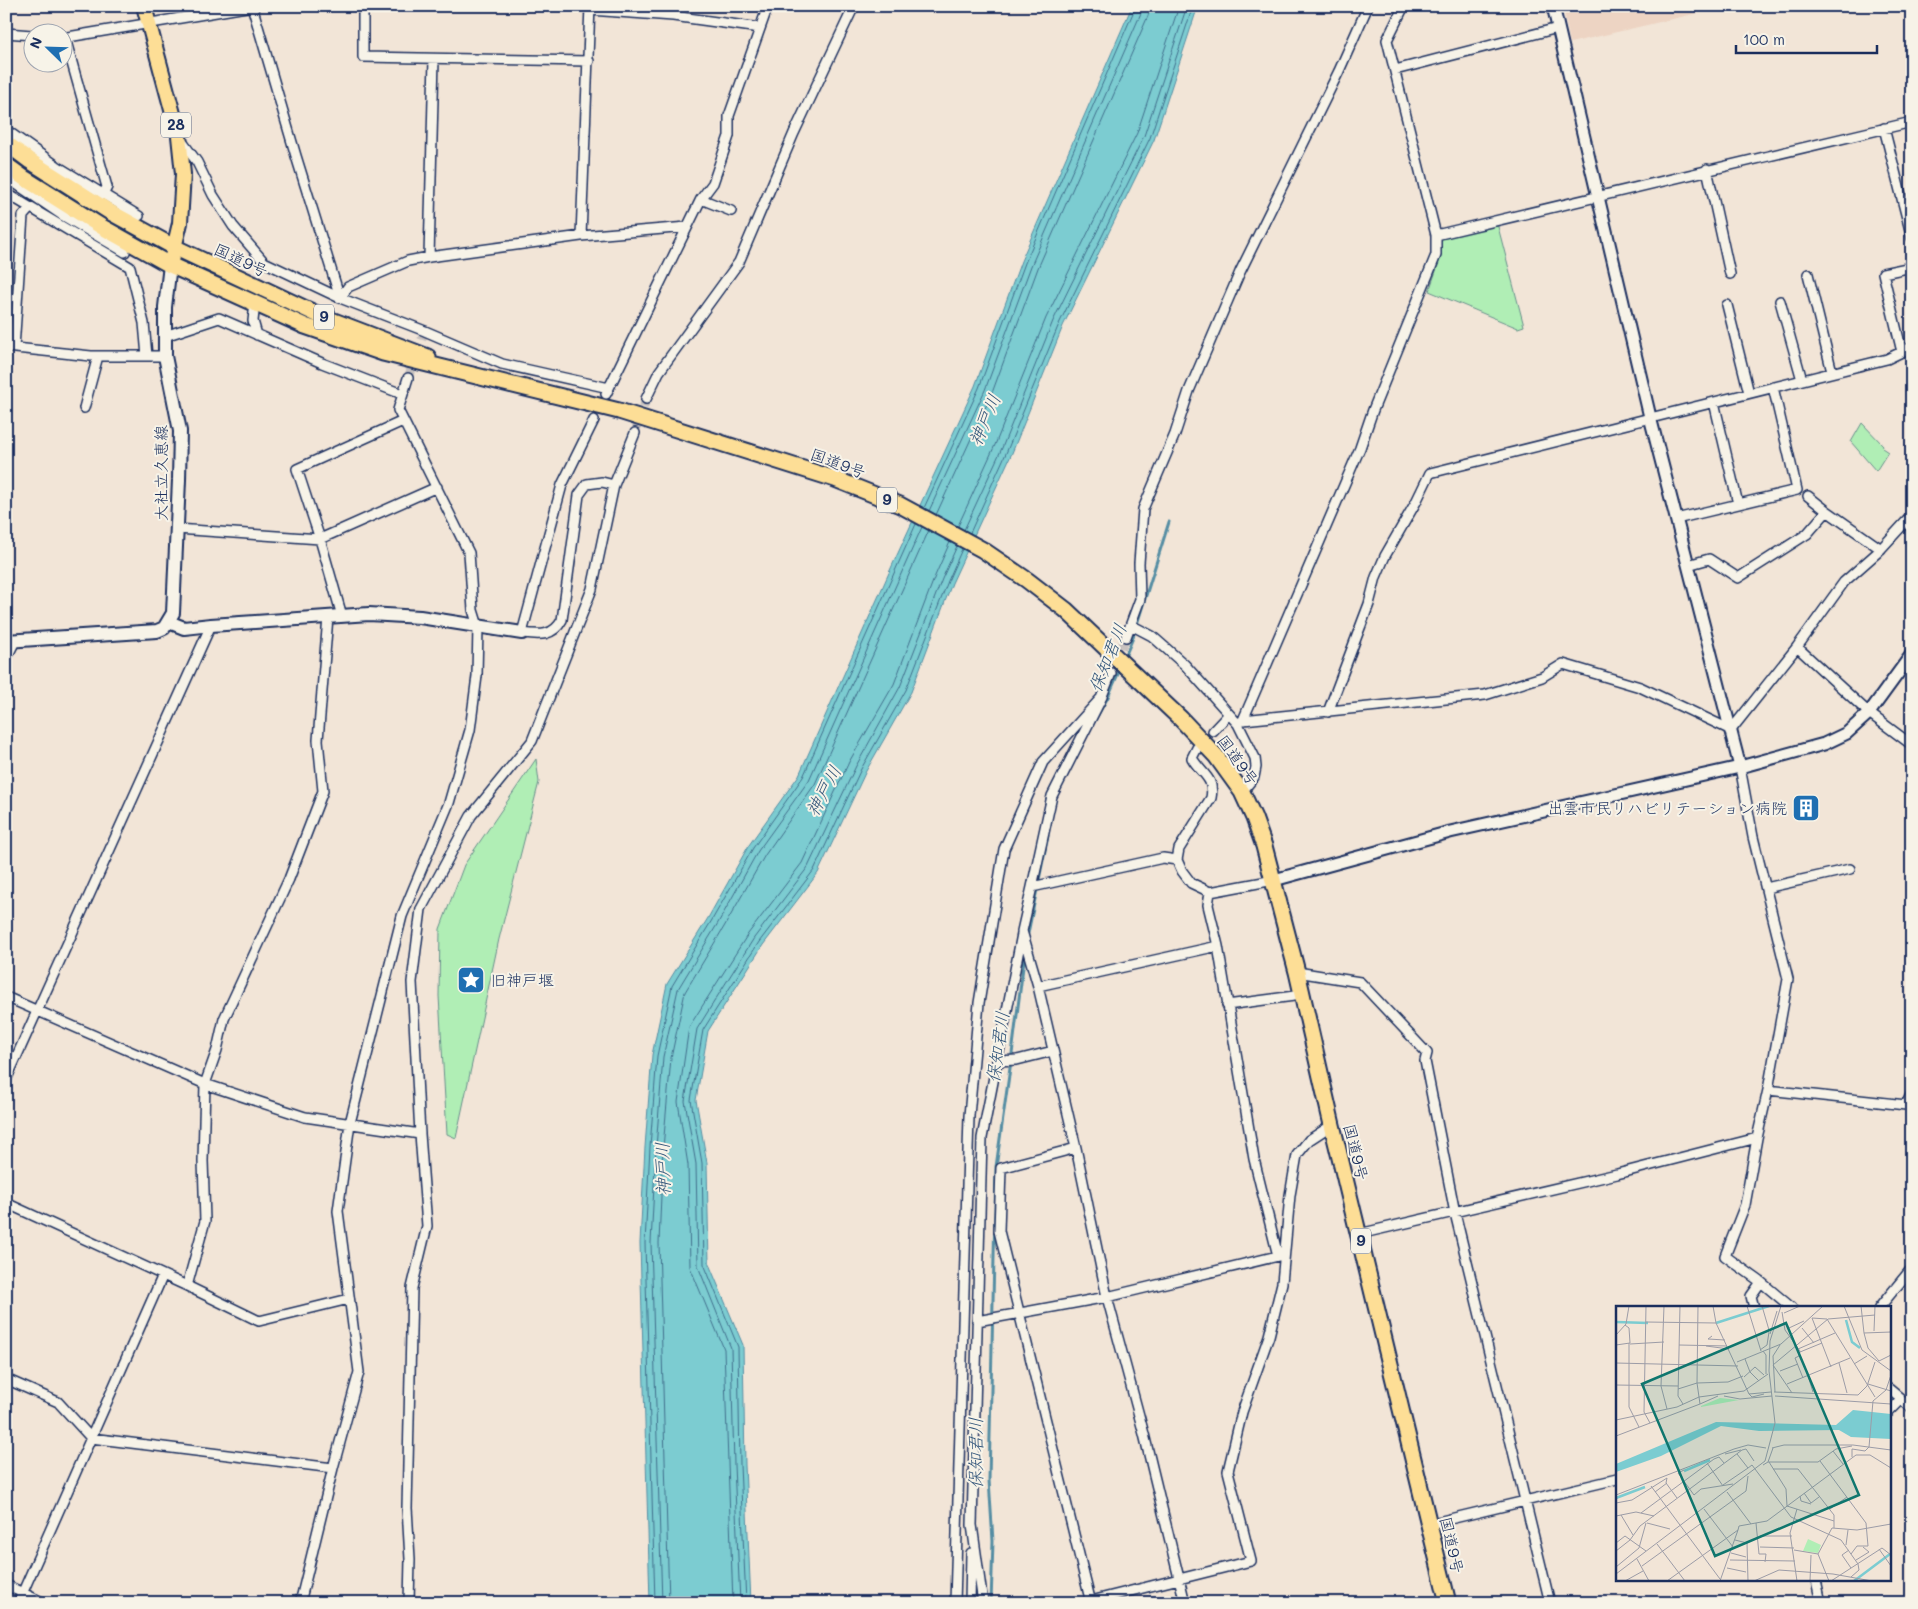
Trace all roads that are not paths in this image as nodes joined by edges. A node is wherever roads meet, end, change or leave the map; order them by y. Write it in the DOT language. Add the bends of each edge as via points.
graph roads {
  1 [pos="144,6"];
  2 [pos="252,6"];
  3 [pos="360,6"];
  4 [pos="768,6"];
  5 [pos="854,6"];
  6 [pos="1368,6"];
  7 [pos="1404,6"];
  8 [pos="1553,6"];
  9 [pos="590,8"];
  10 [pos="149,25"];
  11 [pos="760,28"];
  12 [pos="1558,28"];
  13 [pos="6,33"];
  14 [pos="22,34"];
  15 [pos="72,37"];
  16 [pos="434,59"];
  17 [pos="589,61"];
  18 [pos="72,66"];
  19 [pos="1395,70"];
  20 [pos="1912,122"];
  21 [pos="1884,128"];
  22 [pos="6,130"];
  23 [pos="179,136"];
  24 [pos="6,143"];
  25 [pos="33,150"];
  26 [pos="6,165"];
  27 [pos="42,169"];
  28 [pos="1707,169"];
  29 [pos="6,177"];
  30 [pos="6,193"];
  31 [pos="103,195"];
  32 [pos="1597,195"];
  33 [pos="701,198"];
  34 [pos="30,208"];
  35 [pos="731,210"];
  36 [pos="139,216"];
  37 [pos="687,227"];
  38 [pos="95,229"];
  39 [pos="1436,235"];
  40 [pos="581,236"];
  41 [pos="1912,238"];
  42 [pos="174,247"];
  43 [pos="125,252"];
  44 [pos="429,257"];
  45 [pos="170,264"];
  46 [pos="1912,267"];
  47 [pos="1730,274"];
  48 [pos="1808,274"];
  49 [pos="340,298"];
  50 [pos="1780,300"];
  51 [pos="255,303"];
  52 [pos="1727,305"];
  53 [pos="258,335"];
  54 [pos="165,336"];
  55 [pos="1912,347"];
  56 [pos="10,348"];
  57 [pos="1902,352"];
  58 [pos="98,356"];
  59 [pos="147,356"];
  60 [pos="165,356"];
  61 [pos="1832,372"];
  62 [pos="408,378"];
  63 [pos="478,378"];
  64 [pos="1802,380"];
  65 [pos="1773,387"];
  66 [pos="1749,393"];
  67 [pos="402,394"];
  68 [pos="646,400"];
  69 [pos="1714,402"];
  70 [pos="84,408"];
  71 [pos="1650,418"];
  72 [pos="594,420"];
  73 [pos="404,421"];
  74 [pos="636,433"];
  75 [pos="614,485"];
  76 [pos="437,488"];
  77 [pos="1808,496"];
  78 [pos="1738,504"];
  79 [pos="1827,510"];
  80 [pos="1912,515"];
  81 [pos="1676,519"];
  82 [pos="177,529"];
  83 [pos="320,539"];
  84 [pos="1881,549"];
  85 [pos="1688,565"];
  86 [pos="342,616"];
  87 [pos="328,617"];
  88 [pos="169,622"];
  89 [pos="211,625"];
  90 [pos="1131,625"];
  91 [pos="478,626"];
  92 [pos="522,633"];
  93 [pos="1126,637"];
  94 [pos="10,641"];
  95 [pos="1797,647"];
  96 [pos="1912,654"];
  97 [pos="6,659"];
  98 [pos="1111,673"];
  99 [pos="1102,697"];
  100 [pos="1328,712"];
  101 [pos="1869,712"];
  102 [pos="1230,714"];
  103 [pos="1240,722"];
  104 [pos="1731,730"];
  105 [pos="1212,731"];
  106 [pos="1912,745"];
  107 [pos="1197,748"];
  108 [pos="1740,767"];
  109 [pos="1242,792"];
  110 [pos="1177,860"];
  111 [pos="1850,869"];
  112 [pos="1274,880"];
  113 [pos="1032,887"];
  114 [pos="1766,888"];
  115 [pos="1210,892"];
  116 [pos="1022,931"];
  117 [pos="1218,946"];
  118 [pos="1297,972"];
  119 [pos="1038,986"];
  120 [pos="1302,995"];
  121 [pos="6,997"];
  122 [pos="1226,1005"];
  123 [pos="38,1011"];
  124 [pos="1053,1051"];
  125 [pos="997,1061"];
  126 [pos="6,1080"];
  127 [pos="205,1084"];
  128 [pos="1768,1090"];
  129 [pos="1912,1094"];
  130 [pos="1909,1106"];
  131 [pos="350,1123"];
  132 [pos="1332,1125"];
  133 [pos="420,1134"];
  134 [pos="1757,1138"];
  135 [pos="1076,1148"];
  136 [pos="6,1204"];
  137 [pos="1455,1213"];
  138 [pos="1359,1234"];
  139 [pos="1282,1255"];
  140 [pos="1912,1268"];
  141 [pos="163,1275"];
  142 [pos="1761,1282"];
  143 [pos="187,1286"];
  144 [pos="1107,1297"];
  145 [pos="349,1299"];
  146 [pos="1754,1306"];
  147 [pos="1790,1306"];
  148 [pos="1881,1306"];
  149 [pos="1019,1313"];
  150 [pos="976,1320"];
  151 [pos="6,1379"];
  152 [pos="1890,1390"];
  153 [pos="1901,1400"];
  154 [pos="1912,1408"];
  155 [pos="1890,1411"];
  156 [pos="91,1438"];
  157 [pos="333,1468"];
  158 [pos="1616,1479"];
  159 [pos="1525,1502"];
  160 [pos="1429,1524"];
  161 [pos="972,1526"];
  162 [pos="1180,1579"];
  163 [pos="1816,1582"];
  164 [pos="6,1585"];
  165 [pos="22,1593"];
  166 [pos="1088,1602"];
  167 [pos="18,1603"];
  168 [pos="44,1603"];
  169 [pos="300,1603"];
  170 [pos="409,1603"];
  171 [pos="955,1603"];
  172 [pos="970,1603"];
  173 [pos="983,1603"];
  174 [pos="1185,1603"];
  175 [pos="1448,1603"];
  176 [pos="1550,1603"];
  177 [pos="1821,1603"];
  1 -- 10 [label="main road, 28"];
  2 -- 10 [label="street"];
  2 -- 49 [label="street"];
  3 -- 16 [label="street" via="363,10 363,57"];
  4 -- 11 [label="street"];
  5 -- 68 [label="street" via="794,133 739,262 659,372"];
  6 -- 90 [label="street" via="1240,272 1143,509 1140,599"];
  7 -- 19 [label="street" via="1387,40"];
  8 -- 12 [label="street"];
  9 -- 11 [label="street"];
  9 -- 17 [label="street"];
  10 -- 15 [label="street"];
  10 -- 23 [label="main road, 28"];
  11 -- 33 [label="street" via="729,116 729,136 713,183"];
  12 -- 19 [label="street"];
  12 -- 32 [label="street"];
  13 -- 14 [label="street"];
  16 -- 17 [label="street"];
  16 -- 44 [label="street"];
  17 -- 40 [label="street"];
  18 -- 31 [label="street" via="107,187"];
  19 -- 39 [label="street"];
  20 -- 21 [label="street"];
  21 -- 28 [label="street"];
  21 -- 41 [label="street"];
  22 -- 25 [label="street"];
  23 -- 42 [label="main road, 28" via="183,174 180,223"];
  23 -- 49 [label="street" via="233,226 264,262"];
  24 -- 27 [label="highway, 国道9号 / 9"];
  25 -- 27 [label="street"];
  25 -- 31 [label="street"];
  26 -- 38 [label="highway, 国道9号 / 9"];
  27 -- 42 [label="highway, 国道9号 / 9"];
  28 -- 32 [label="street"];
  28 -- 47 [label="street"];
  29 -- 38 [label="street"];
  30 -- 34 [label="street"];
  31 -- 36 [label="street"];
  32 -- 39 [label="street"];
  32 -- 71 [label="street"];
  33 -- 35 [label="street"];
  33 -- 37 [label="street"];
  34 -- 56 [label="street" via="22,216"];
  34 -- 59 [label="street" via="130,267 144,322"];
  37 -- 40 [label="street"];
  37 -- 49 [label="street" via="608,391 502,364"];
  38 -- 43 [label="street"];
  38 -- 45 [label="highway, 国道9号 / 9"];
  39 -- 103 [label="street" via="1436,255 1360,448"];
  40 -- 44 [label="street"];
  42 -- 45 [label="main road, 28"];
  42 -- 63 [label="highway, 国道9号 / 9" via="321,316"];
  44 -- 49 [label="street" via="408,261 348,287"];
  45 -- 51 [label="highway, 国道9号 / 9"];
  45 -- 54 [label="main road, 大社立久恵線" via="164,307"];
  46 -- 57 [label="street" via="1883,273"];
  48 -- 61 [label="street"];
  50 -- 64 [label="street"];
  51 -- 53 [label="street" via="253,321"];
  51 -- 63 [label="highway, 国道9号 / 9" via="306,326 383,353"];
  52 -- 66 [label="street"];
  53 -- 54 [label="street" via="219,318"];
  53 -- 67 [label="street"];
  54 -- 60 [label="main road, 大社立久恵線"];
  55 -- 57 [label="street"];
  56 -- 58 [label="street"];
  57 -- 61 [label="street" via="1887,359"];
  58 -- 59 [label="street"];
  58 -- 70 [label="street"];
  59 -- 60 [label="street"];
  60 -- 82 [label="main road, 大社立久恵線" via="180,431"];
  61 -- 64 [label="street"];
  62 -- 67 [label="street"];
  63 -- 109 [label="highway, 国道9号 / 9" via="610,408 835,479 900,505 983,550 1066,610 1181,719 1216,756"];
  64 -- 65 [label="street"];
  65 -- 66 [label="street"];
  65 -- 78 [label="street" via="1797,490"];
  66 -- 69 [label="street"];
  67 -- 73 [label="street" via="398,410"];
  69 -- 71 [label="street"];
  69 -- 78 [label="street"];
  71 -- 81 [label="street"];
  71 -- 100 [label="street" via="1430,473 1379,570"];
  72 -- 92 [label="street" via="562,485"];
  73 -- 76 [label="street"];
  73 -- 83 [label="street" via="297,469"];
  74 -- 75 [label="street"];
  75 -- 92 [label="street" via="602,482 587,484 579,495 562,620 558,627 543,635"];
  75 -- 133 [label="street" via="592,589 532,741 471,816 421,909 412,982"];
  76 -- 83 [label="street"];
  76 -- 91 [label="street" via="469,553 473,610"];
  77 -- 79 [label="street"];
  78 -- 81 [label="street"];
  79 -- 84 [label="street"];
  79 -- 85 [label="street" via="1806,534 1738,578 1710,559"];
  80 -- 84 [label="street"];
  81 -- 85 [label="street"];
  82 -- 83 [label="street"];
  82 -- 88 [label="main road, 大社立久恵線" via="173,614"];
  83 -- 86 [label="street"];
  84 -- 95 [label="street" via="1844,582"];
  85 -- 104 [label="street"];
  86 -- 87 [label="main road"];
  86 -- 91 [label="main road" via="420,617"];
  87 -- 89 [label="main road"];
  87 -- 127 [label="street" via="318,740 323,791 289,879 224,1019"];
  88 -- 89 [label="main road" via="184,628"];
  88 -- 94 [label="main road" via="157,631"];
  89 -- 123 [label="street"];
  90 -- 93 [label="street"];
  90 -- 102 [label="street" via="1152,636 1185,665"];
  91 -- 92 [label="main road"];
  91 -- 131 [label="street" via="477,676 470,730 449,803 402,916"];
  94 -- 97 [label="street"];
  95 -- 101 [label="street"];
  95 -- 104 [label="street"];
  96 -- 101 [label="street"];
  98 -- 99 [label="street"];
  99 -- 113 [label="street" via="1052,796"];
  99 -- 171 [label="street" via="1043,762 1004,849 979,1003 968,1116"];
  100 -- 103 [label="street"];
  100 -- 104 [label="street" via="1485,695 1542,677 1563,664 1640,687"];
  101 -- 106 [label="street"];
  101 -- 108 [label="street" via="1847,733 1824,744"];
  102 -- 103 [label="street"];
  102 -- 105 [label="street"];
  103 -- 109 [label="street" via="1256,768 1254,777"];
  104 -- 108 [label="street"];
  107 -- 110 [label="street" via="1192,758 1210,780 1211,798 1179,850"];
  108 -- 112 [label="street" via="1450,832"];
  108 -- 114 [label="street"];
  109 -- 112 [label="highway, 国道9号 / 9"];
  110 -- 113 [label="street" via="1163,858"];
  110 -- 115 [label="street" via="1192,883"];
  111 -- 114 [label="street"];
  112 -- 115 [label="street"];
  112 -- 118 [label="highway, 国道9号 / 9"];
  113 -- 116 [label="street"];
  114 -- 128 [label="street" via="1788,979"];
  115 -- 117 [label="street" via="1208,905"];
  116 -- 119 [label="street"];
  116 -- 125 [label="street"];
  117 -- 119 [label="street"];
  117 -- 122 [label="street"];
  118 -- 120 [label="highway, 国道9号 / 9"];
  118 -- 137 [label="street" via="1360,982 1427,1053 1425,1061"];
  119 -- 124 [label="street"];
  120 -- 122 [label="street"];
  120 -- 132 [label="highway, 国道9号 / 9"];
  121 -- 123 [label="street"];
  122 -- 139 [label="street" via="1254,1159"];
  123 -- 126 [label="street"];
  123 -- 127 [label="street"];
  124 -- 125 [label="street" via="1017,1060"];
  124 -- 135 [label="street"];
  125 -- 150 [label="street" via="982,1138"];
  127 -- 131 [label="street" via="305,1117"];
  127 -- 143 [label="street" via="205,1221"];
  128 -- 130 [label="street"];
  128 -- 134 [label="street"];
  129 -- 130 [label="street"];
  131 -- 133 [label="street"];
  131 -- 145 [label="street" via="338,1210"];
  132 -- 138 [label="highway, 国道9号 / 9"];
  132 -- 139 [label="street" via="1309,1140 1297,1155"];
  133 -- 170 [label="street" via="428,1226 412,1288 407,1508"];
  134 -- 137 [label="street"];
  134 -- 142 [label="street" via="1745,1205 1725,1256"];
  135 -- 144 [label="street"];
  135 -- 149 [label="street" via="1001,1168 999,1231"];
  136 -- 141 [label="street"];
  137 -- 138 [label="street"];
  137 -- 159 [label="street"];
  138 -- 160 [label="highway, 国道9号 / 9"];
  139 -- 144 [label="street"];
  139 -- 162 [label="street" via="1282,1283 1269,1336 1242,1412 1228,1471 1251,1561"];
  140 -- 148 [label="street"];
  141 -- 143 [label="street"];
  141 -- 156 [label="street"];
  142 -- 146 [label="street" via="1751,1296"];
  142 -- 147 [label="street"];
  143 -- 145 [label="street" via="259,1321"];
  144 -- 149 [label="street"];
  144 -- 162 [label="street"];
  145 -- 157 [label="street" via="359,1372"];
  149 -- 150 [label="street"];
  149 -- 166 [label="street"];
  150 -- 161 [label="street"];
  151 -- 156 [label="street" via="58,1402"];
  152 -- 153 [label="street"];
  153 -- 154 [label="street"];
  153 -- 155 [label="street"];
  156 -- 157 [label="street"];
  156 -- 165 [label="street"];
  157 -- 169 [label="street"];
  158 -- 159 [label="street"];
  159 -- 160 [label="street"];
  159 -- 176 [label="street"];
  160 -- 175 [label="highway, 国道9号 / 9"];
  161 -- 172 [label="street"];
  161 -- 173 [label="street"];
  162 -- 166 [label="street"];
  162 -- 174 [label="street"];
  163 -- 177 [label="street"];
  164 -- 165 [label="street"];
  165 -- 167 [label="street"];
  165 -- 168 [label="street"];
}
